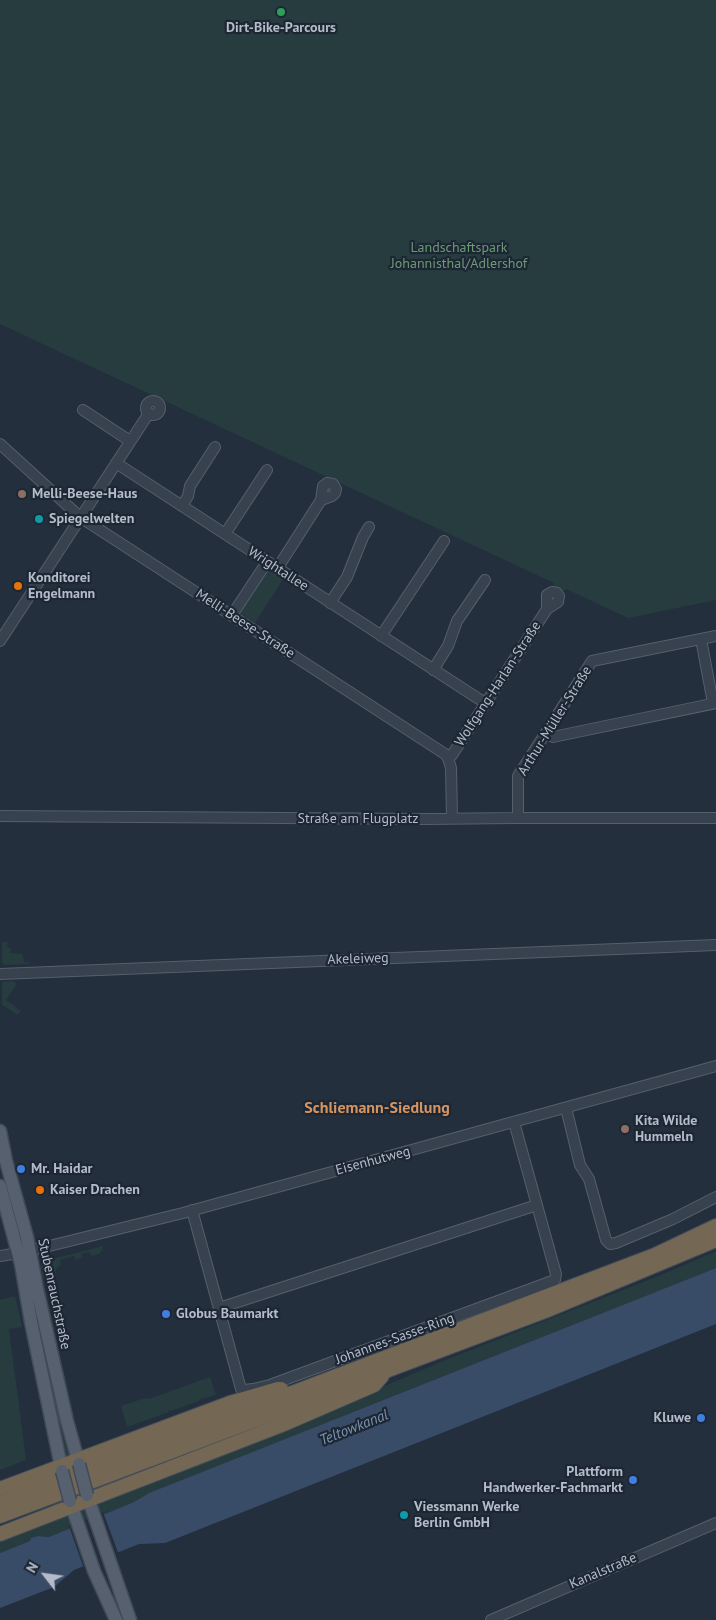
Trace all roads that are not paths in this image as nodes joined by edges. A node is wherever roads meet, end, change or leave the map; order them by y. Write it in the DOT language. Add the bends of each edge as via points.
graph roads {
  1 [pos="83,410"];
  2 [pos="149,414"];
  3 [pos="130,441"];
  4 [pos="0,444"];
  5 [pos="215,447"];
  6 [pos="116,463"];
  7 [pos="267,470"];
  8 [pos="321,500"];
  9 [pos="182,506"];
  10 [pos="80,517"];
  11 [pos="369,527"];
  12 [pos="225,534"];
  13 [pos="444,541"];
  14 [pos="267,562"];
  15 [pos="277,569"];
  16 [pos="485,580"];
  17 [pos="330,603"];
  18 [pos="547,609"];
  19 [pos="232,615"];
  20 [pos="381,636"];
  21 [pos="716,636"];
  22 [pos="701,639"];
  23 [pos="0,641"];
  24 [pos="433,670"];
  25 [pos="485,703"];
  26 [pos="715,703"];
  27 [pos="546,733"];
  28 [pos="448,758"];
  29 [pos="0,816"];
  30 [pos="452,818"];
  31 [pos="518,818"];
  32 [pos="716,818"];
  33 [pos="716,945"];
  34 [pos="0,974"];
  35 [pos="716,1066"];
  36 [pos="566,1108"];
  37 [pos="514,1122"];
  38 [pos="0,1131"];
  39 [pos="0,1186"];
  40 [pos="716,1197"];
  41 [pos="537,1205"];
  42 [pos="192,1210"];
  43 [pos="716,1226"];
  44 [pos="716,1240"];
  45 [pos="24,1252"];
  46 [pos="0,1256"];
  47 [pos="219,1308"];
  48 [pos="388,1370"];
  49 [pos="292,1392"];
  50 [pos="79,1462"];
  51 [pos="61,1468"];
  52 [pos="0,1490"];
  53 [pos="90,1502"];
  54 [pos="0,1504"];
  55 [pos="72,1508"];
  56 [pos="0,1516"];
  57 [pos="716,1523"];
  58 [pos="0,1534"];
  59 [pos="116,1620"];
  60 [pos="130,1620"];
  61 [pos="491,1620"];
  1 -- 3 [label="street"];
  2 -- 3 [label="street"];
  3 -- 6 [label="street"];
  4 -- 10 [label="street, Melli-Beese-Straße"];
  5 -- 9 [label="street" via="190,486"];
  6 -- 9 [label="street, Wrightallee"];
  6 -- 10 [label="street"];
  7 -- 12 [label="street"];
  8 -- 15 [label="street"];
  9 -- 12 [label="street, Wrightallee"];
  10 -- 19 [label="street, Melli-Beese-Straße"];
  10 -- 23 [label="street"];
  11 -- 17 [label="street" via="347,577"];
  12 -- 14 [label="street, Wrightallee"];
  13 -- 20 [label="street"];
  14 -- 15 [label="street, Wrightallee"];
  14 -- 19 [label="street"];
  15 -- 17 [label="street, Wrightallee"];
  16 -- 24 [label="street" via="457,621 448,646"];
  17 -- 20 [label="street, Wrightallee"];
  18 -- 25 [label="street, Wolfgang-Harlan-Straße"];
  19 -- 28 [label="street, Melli-Beese-Straße"];
  20 -- 24 [label="street, Wrightallee"];
  21 -- 22 [label="street, Arthur-Müller-Straße"];
  22 -- 26 [label="street"];
  22 -- 27 [label="street, Arthur-Müller-Straße" via="592,661"];
  24 -- 25 [label="street, Wrightallee"];
  25 -- 28 [label="street, Wolfgang-Harlan-Straße"];
  26 -- 27 [label="street" via="553,737"];
  27 -- 31 [label="street, Arthur-Müller-Straße" via="518,776"];
  28 -- 30 [label="street" via="452,768"];
  29 -- 30 [label="street, Straße am Flugplatz"];
  30 -- 31 [label="street, Straße am Flugplatz"];
  31 -- 32 [label="street, Straße am Flugplatz"];
  33 -- 34 [label="street, Akeleiweg"];
  35 -- 36 [label="street, Eisenhutweg"];
  36 -- 37 [label="street, Eisenhutweg"];
  36 -- 40 [label="street" via="580,1165 589,1179 606,1240 610,1244 673,1219"];
  37 -- 41 [label="street, Johannes-Sasse-Ring"];
  37 -- 42 [label="street, Eisenhutweg"];
  38 -- 45 [label="main road, Stubenrauchstraße" via="23,1223"];
  39 -- 45 [label="main road, Stubenrauchstraße"];
  41 -- 47 [label="street"];
  41 -- 47 [label="street, Johannes-Sasse-Ring" via="555,1280 270,1385 241,1389"];
  42 -- 45 [label="street, Eisenhutweg"];
  42 -- 47 [label="street, Johannes-Sasse-Ring"];
  43 -- 49 [label="highway" via="656,1255"];
  44 -- 48 [label="highway" via="545,1311"];
  45 -- 46 [label="street, Eisenhutweg"];
  45 -- 50 [label="main road, Stubenrauchstraße"];
  45 -- 51 [label="main road, Stubenrauchstraße" via="21,1264 30,1322"];
  48 -- 53 [label="highway" via="374,1385 347,1397"];
  48 -- 56 [label="highway"];
  49 -- 50 [label="highway" via="278,1388 230,1403"];
  49 -- 54 [label="highway"];
  50 -- 51 [label="highway"];
  50 -- 53 [label="main road, Stubenrauchstraße, bridge"];
  51 -- 52 [label="highway"];
  51 -- 55 [label="main road, Stubenrauchstraße, bridge"];
  53 -- 55 [label="highway"];
  53 -- 60 [label="main road, Stubenrauchstraße"];
  55 -- 58 [label="highway"];
  55 -- 59 [label="main road, Stubenrauchstraße" via="94,1571"];
  57 -- 61 [label="street, Kanalstraße"];
}
